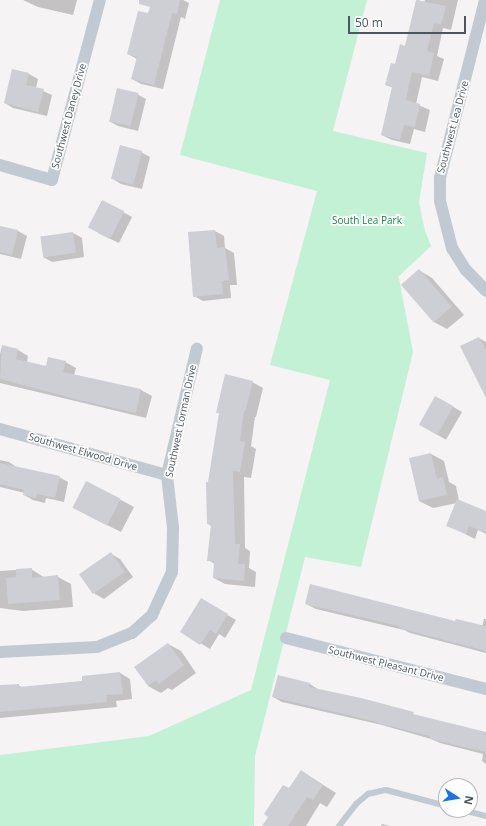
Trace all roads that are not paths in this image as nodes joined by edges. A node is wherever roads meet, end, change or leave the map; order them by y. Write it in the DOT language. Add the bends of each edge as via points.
graph roads {
  1 [pos="100,0"];
  2 [pos="486,0"];
  3 [pos="0,165"];
  4 [pos="486,292"];
  5 [pos="196,348"];
  6 [pos="0,429"];
  7 [pos="167,475"];
  8 [pos="286,638"];
  9 [pos="0,652"];
  10 [pos="486,689"];
  11 [pos="438,804"];
  12 [pos="339,826"];
  1 -- 3 [label="street, Southwest Daney Drive" via="52,180"];
  2 -- 4 [label="street, Southwest Lea Drive" via="440,178 440,201 452,248 466,270"];
  5 -- 7 [label="street, Southwest Lorman Drive"];
  6 -- 7 [label="street, Southwest Elwood Drive"];
  7 -- 9 [label="street, Southwest Lorman Drive" via="173,528 172,572 152,615 132,633 97,647"];
  8 -- 10 [label="street, Southwest Pleasant Drive"];
  11 -- 12 [label="lane" via="386,790 368,794 356,804"];
}
